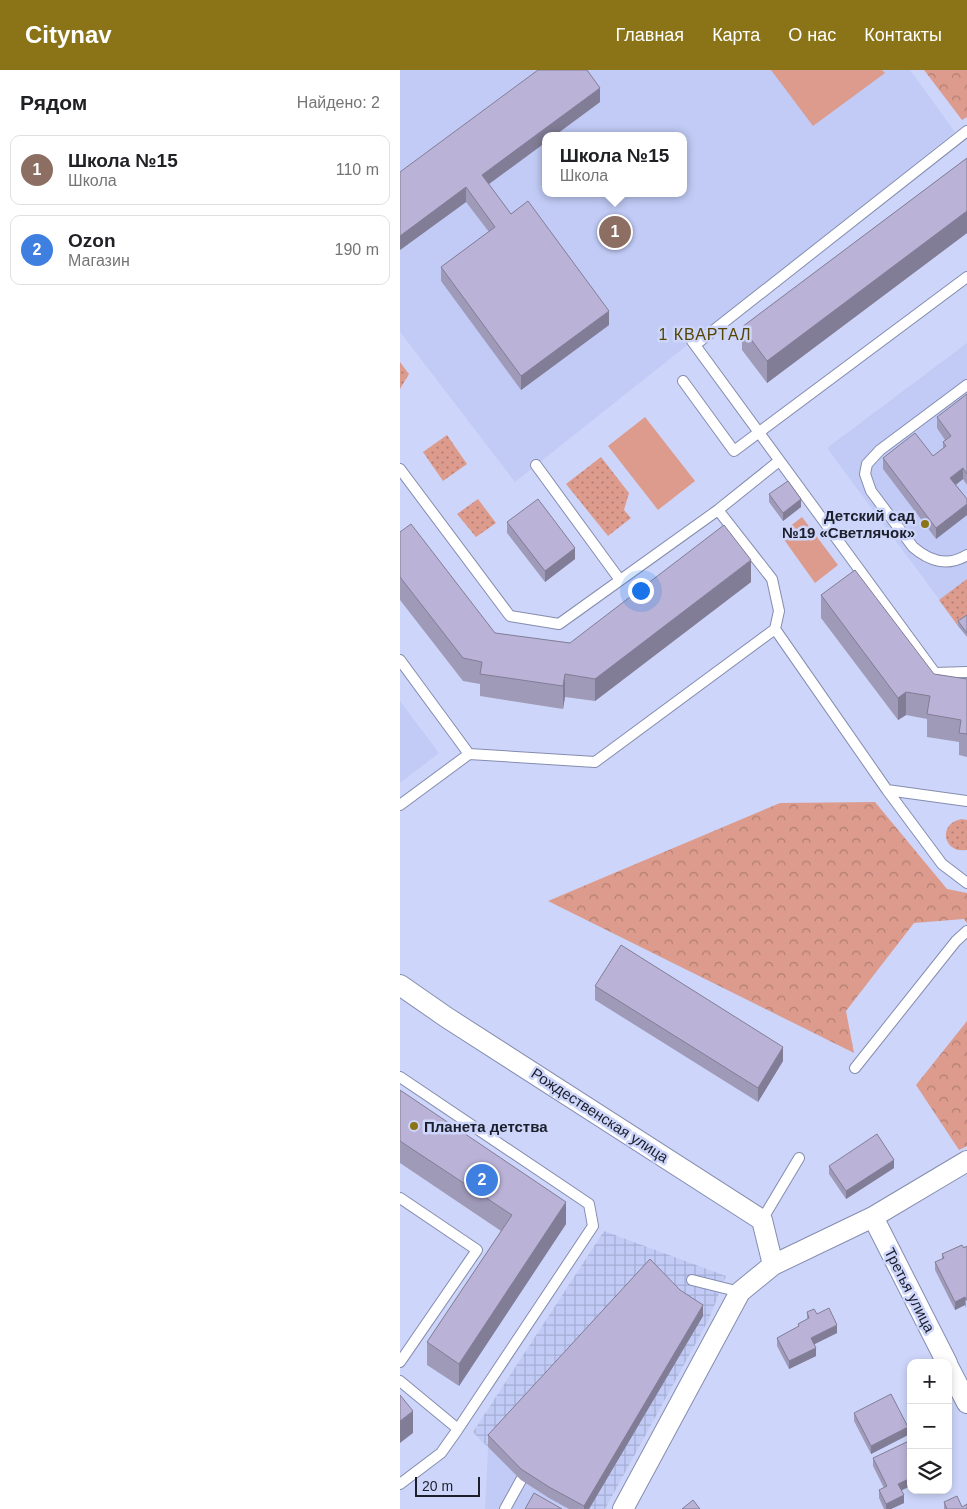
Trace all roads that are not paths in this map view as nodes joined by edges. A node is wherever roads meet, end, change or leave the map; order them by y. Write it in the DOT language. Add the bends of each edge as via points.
graph roads {
  1 [pos="967,131"];
  2 [pos="967,277"];
  3 [pos="684,381"];
  4 [pos="967,385"];
  5 [pos="759,433"];
  6 [pos="779,461"];
  7 [pos="536,465"];
  8 [pos="400,469"];
  9 [pos="718,510"];
  10 [pos="967,554"];
  11 [pos="620,580"];
  12 [pos="775,629"];
  13 [pos="400,660"];
  14 [pos="967,672"];
  15 [pos="469,754"];
  16 [pos="887,790"];
  17 [pos="967,801"];
  18 [pos="400,805"];
  19 [pos="967,883"];
  20 [pos="967,930"];
  21 [pos="400,985"];
  22 [pos="855,1068"];
  23 [pos="400,1077"];
  24 [pos="799,1158"];
  25 [pos="967,1161"];
  26 [pos="400,1198"];
  27 [pos="873,1217"];
  28 [pos="762,1220"];
  29 [pos="773,1265"];
  30 [pos="692,1280"];
  31 [pos="740,1292"];
  32 [pos="945,1359"];
  33 [pos="400,1362"];
  34 [pos="952,1372"];
  35 [pos="400,1381"];
  36 [pos="967,1403"];
  37 [pos="458,1429"];
  38 [pos="521,1480"];
  39 [pos="400,1484"];
  40 [pos="505,1509"];
  41 [pos="623,1509"];
  1 -- 5 [label="lane" via="693,343"];
  2 -- 5 [label="lane"];
  3 -- 5 [label="lane" via="734,451"];
  4 -- 10 [label="lane" via="880,450 867,464 865,474 871,491 921,554 943,561"];
  5 -- 6 [label="lane"];
  6 -- 9 [label="lane"];
  6 -- 14 [label="lane" via="935,674"];
  7 -- 11 [label="lane"];
  8 -- 11 [label="lane" via="510,616 559,624"];
  9 -- 11 [label="lane"];
  9 -- 12 [label="lane" via="772,579 779,611"];
  12 -- 15 [label="lane" via="595,762"];
  12 -- 16 [label="lane"];
  13 -- 15 [label="lane"];
  15 -- 18 [label="lane"];
  16 -- 17 [label="lane"];
  16 -- 19 [label="lane" via="942,864"];
  20 -- 22 [label="lane"];
  21 -- 28 [label="street, Рождественская улица"];
  23 -- 37 [label="lane" via="589,1204 593,1226"];
  24 -- 28 [label="lane"];
  25 -- 27 [label="street"];
  26 -- 33 [label="lane" via="477,1250"];
  27 -- 29 [label="street"];
  27 -- 32 [label="street, Третья улица"];
  28 -- 29 [label="street"];
  29 -- 31 [label="street"];
  30 -- 31 [label="lane"];
  31 -- 41 [label="street"];
  34 -- 36 [label="street, Третья улица"];
  35 -- 37 [label="lane"];
  37 -- 39 [label="lane" via="441,1452"];
  38 -- 40 [label="lane"];
}
